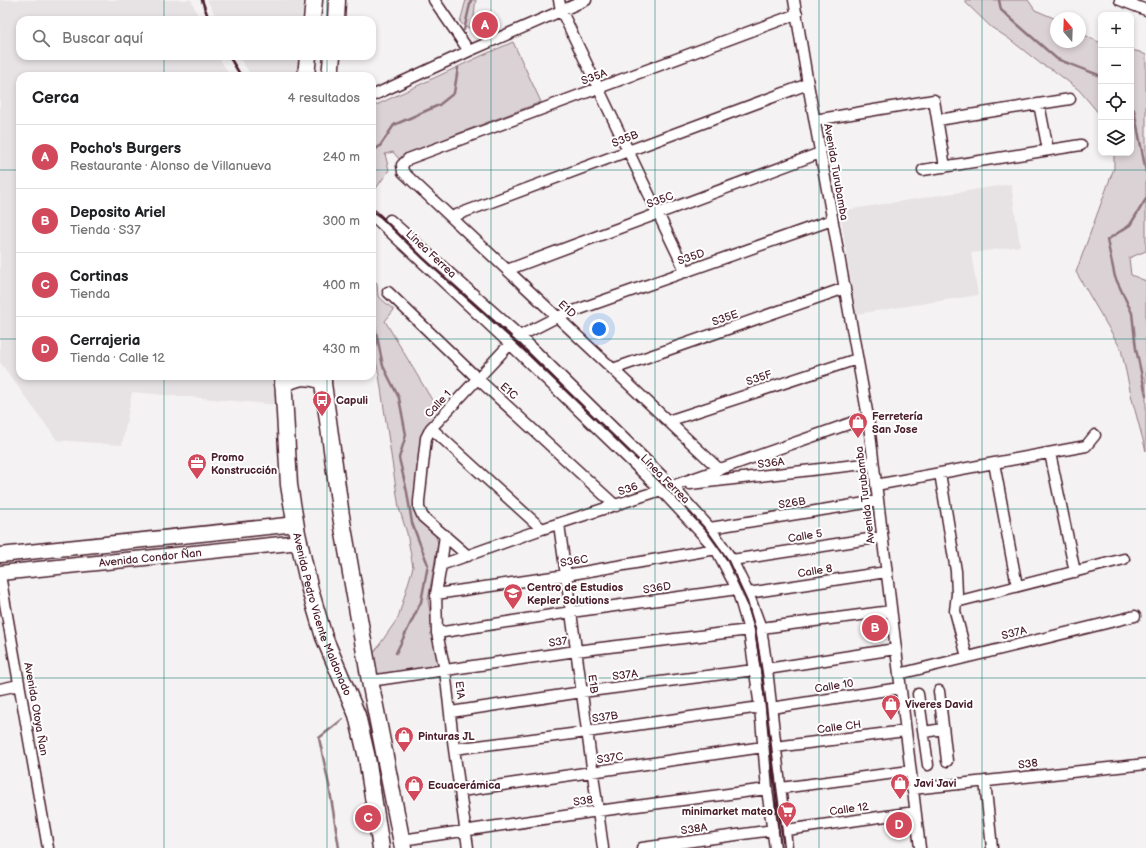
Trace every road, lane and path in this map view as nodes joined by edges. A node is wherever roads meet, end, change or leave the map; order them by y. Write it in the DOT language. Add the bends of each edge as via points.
graph roads {
  1 [pos="314,0"];
  2 [pos="338,0"];
  3 [pos="434,0"];
  4 [pos="559,0"];
  5 [pos="586,0"];
  6 [pos="794,0"];
  7 [pos="1120,0"];
  8 [pos="561,10"];
  9 [pos="1146,10"];
  10 [pos="797,14"];
  11 [pos="312,16"];
  12 [pos="336,16"];
  13 [pos="469,51"];
  14 [pos="308,60"];
  15 [pos="332,60"];
  16 [pos="306,72"];
  17 [pos="330,72"];
  18 [pos="808,84"];
  19 [pos="598,88"];
  20 [pos="376,94"];
  21 [pos="1070,99"];
  22 [pos="1039,104"];
  23 [pos="814,120"];
  24 [pos="938,120"];
  25 [pos="1081,145"];
  26 [pos="1048,150"];
  27 [pos="628,151"];
  28 [pos="820,153"];
  29 [pos="402,165"];
  30 [pos="945,167"];
  31 [pos="923,170"];
  32 [pos="658,214"];
  33 [pos="451,217"];
  34 [pos="376,220"];
  35 [pos="390,220"];
  36 [pos="832,220"];
  37 [pos="507,270"];
  38 [pos="686,272"];
  39 [pos="845,288"];
  40 [pos="388,292"];
  41 [pos="557,317"];
  42 [pos="520,336"];
  43 [pos="510,344"];
  44 [pos="857,358"];
  45 [pos="613,369"];
  46 [pos="478,379"];
  47 [pos="283,380"];
  48 [pos="322,380"];
  49 [pos="868,417"];
  50 [pos="668,421"];
  51 [pos="431,428"];
  52 [pos="1095,435"];
  53 [pos="1050,452"];
  54 [pos="873,463"];
  55 [pos="994,463"];
  56 [pos="719,469"];
  57 [pos="940,473"];
  58 [pos="876,485"];
  59 [pos="672,486"];
  60 [pos="661,490"];
  61 [pos="878,501"];
  62 [pos="616,506"];
  63 [pos="296,524"];
  64 [pos="559,524"];
  65 [pos="710,528"];
  66 [pos="542,529"];
  67 [pos="445,535"];
  68 [pos="882,537"];
  69 [pos="300,542"];
  70 [pos="716,549"];
  71 [pos="0,555"];
  72 [pos="468,556"];
  73 [pos="1124,559"];
  74 [pos="732,560"];
  75 [pos="441,565"];
  76 [pos="886,572"];
  77 [pos="1075,572"];
  78 [pos="0,574"];
  79 [pos="566,575"];
  80 [pos="1018,586"];
  81 [pos="737,589"];
  82 [pos="748,593"];
  83 [pos="436,594"];
  84 [pos="956,602"];
  85 [pos="891,611"];
  86 [pos="571,612"];
  87 [pos="1135,616"];
  88 [pos="761,628"];
  89 [pos="749,630"];
  90 [pos="437,633"];
  91 [pos="896,649"];
  92 [pos="576,652"];
  93 [pos="967,657"];
  94 [pos="767,669"];
  95 [pos="445,670"];
  96 [pos="754,670"];
  97 [pos="899,674"];
  98 [pos="370,681"];
  99 [pos="19,685"];
  100 [pos="900,688"];
  101 [pos="0,689"];
  102 [pos="938,691"];
  103 [pos="582,692"];
  104 [pos="918,694"];
  105 [pos="760,707"];
  106 [pos="771,708"];
  107 [pos="451,712"];
  108 [pos="943,729"];
  109 [pos="587,732"];
  110 [pos="906,734"];
  111 [pos="924,734"];
  112 [pos="763,747"];
  113 [pos="775,747"];
  114 [pos="454,749"];
  115 [pos="947,761"];
  116 [pos="1146,764"];
  117 [pos="928,765"];
  118 [pos="910,771"];
  119 [pos="593,773"];
  120 [pos="985,781"];
  121 [pos="781,788"];
  122 [pos="767,789"];
  123 [pos="912,789"];
  124 [pos="461,791"];
  125 [pos="598,811"];
  126 [pos="915,812"];
  127 [pos="466,830"];
  128 [pos="773,830"];
  129 [pos="786,830"];
  130 [pos="403,844"];
  131 [pos="48,848"];
  132 [pos="381,848"];
  133 [pos="468,848"];
  134 [pos="603,848"];
  135 [pos="642,848"];
  136 [pos="775,848"];
  137 [pos="787,848"];
  138 [pos="920,848"];
  139 [pos="992,848"];
  1 -- 11 [label="main road"];
  2 -- 12 [label="main road"];
  3 -- 13 [label="street"];
  4 -- 8 [label="street"];
  5 -- 8 [label="street"];
  6 -- 10 [label="street, Avenida Turubamba"];
  7 -- 9 [label="street"];
  8 -- 13 [label="street"];
  8 -- 19 [label="street"];
  10 -- 18 [label="street, Avenida Turubamba"];
  10 -- 19 [label="street, S35A"];
  13 -- 20 [label="street"];
  14 -- 16 [label="main road"];
  15 -- 17 [label="main road"];
  18 -- 23 [label="street, Avenida Turubamba"];
  18 -- 27 [label="street, S35B"];
  19 -- 27 [label="street"];
  19 -- 29 [label="street, S35A" via="408,159"];
  21 -- 22 [label="street"];
  22 -- 24 [label="street"];
  22 -- 26 [label="street"];
  23 -- 24 [label="street" via="934,100"];
  23 -- 28 [label="street, Avenida Turubamba"];
  24 -- 30 [label="street"];
  25 -- 26 [label="street"];
  26 -- 30 [label="street"];
  27 -- 32 [label="street"];
  27 -- 33 [label="street, S35B"];
  28 -- 32 [label="street, S35C"];
  28 -- 36 [label="street, Avenida Turubamba"];
  29 -- 33 [label="street, E1D" via="403,172"];
  30 -- 31 [label="street"];
  32 -- 37 [label="street, S35C"];
  32 -- 38 [label="street"];
  33 -- 37 [label="street, E1D"];
  34 -- 43 [label="street, Línea Ferrea"];
  35 -- 42 [label="street, Línea Ferrea"];
  36 -- 38 [label="street, S35D"];
  36 -- 39 [label="street, Avenida Turubamba"];
  37 -- 41 [label="street, E1D"];
  38 -- 41 [label="street, S35D"];
  39 -- 44 [label="street, Avenida Turubamba"];
  39 -- 45 [label="street, S35E"];
  40 -- 46 [label="street, E1C"];
  41 -- 42 [label="street, Calle 1"];
  41 -- 45 [label="street, E1D"];
  42 -- 43 [label="street, Calle 1"];
  42 -- 59 [label="street, Línea Ferrea"];
  43 -- 46 [label="street, Calle 1"];
  43 -- 60 [label="street, Línea Ferrea"];
  44 -- 49 [label="street, Avenida Turubamba"];
  44 -- 50 [label="street, S35F"];
  45 -- 50 [label="street, E1D"];
  46 -- 51 [label="street, Calle 1"];
  46 -- 62 [label="street, E1C"];
  47 -- 63 [label="main road, Avenida Pedro Vicente Maldonado" via="289,485"];
  48 -- 98 [label="main road" via="340,509"];
  49 -- 54 [label="street, Avenida Turubamba"];
  49 -- 56 [label="street, S36"];
  50 -- 56 [label="street, E1D"];
  51 -- 66 [label="street"];
  51 -- 67 [label="street, Calle 1" via="426,438 419,508 423,517"];
  52 -- 53 [label="street" via="1086,446"];
  53 -- 55 [label="street"];
  53 -- 77 [label="street"];
  54 -- 58 [label="street, Avenida Turubamba"];
  54 -- 59 [label="street, S36A"];
  55 -- 57 [label="street"];
  55 -- 80 [label="street"];
  56 -- 59 [label="street, S36"];
  57 -- 58 [label="street"];
  57 -- 84 [label="street" via="956,571"];
  58 -- 61 [label="street, Avenida Turubamba"];
  59 -- 60 [label="street, S36"];
  59 -- 65 [label="street, Línea Ferrea"];
  60 -- 62 [label="street, S36"];
  60 -- 70 [label="street, Línea Ferrea"];
  61 -- 65 [label="street, S26B"];
  61 -- 68 [label="street, Avenida Turubamba"];
  62 -- 64 [label="street, S36"];
  63 -- 69 [label="main road, Avenida Pedro Vicente Maldonado"];
  63 -- 71 [label="main road, Avenida Condor Ñan"];
  64 -- 66 [label="street, S36"];
  64 -- 79 [label="street, E1B"];
  65 -- 74 [label="street, Línea Ferrea"];
  66 -- 72 [label="street, S36"];
  67 -- 72 [label="street, Calle 1"];
  67 -- 75 [label="street, E1A"];
  68 -- 74 [label="street, Calle 5"];
  68 -- 76 [label="street, Avenida Turubamba"];
  69 -- 78 [label="main road, Avenida Condor Ñan"];
  69 -- 132 [label="main road, Avenida Pedro Vicente Maldonado" via="310,590 324,637 357,715 367,758"];
  70 -- 79 [label="street, S36C"];
  70 -- 81 [label="street, Línea Ferrea"];
  72 -- 75 [label="street, S36"];
  73 -- 77 [label="street"];
  74 -- 82 [label="street, Línea Ferrea"];
  75 -- 83 [label="street, E1A"];
  76 -- 82 [label="street, Calle 8"];
  76 -- 85 [label="street, Avenida Turubamba"];
  77 -- 80 [label="street"];
  78 -- 99 [label="street, Avenida Otoya Ñan"];
  79 -- 83 [label="street, S36C"];
  79 -- 86 [label="street, E1B"];
  80 -- 84 [label="street"];
  81 -- 86 [label="street, S36D"];
  81 -- 89 [label="street, Línea Ferrea"];
  82 -- 88 [label="street, Línea Ferrea"];
  83 -- 90 [label="street, E1A"];
  84 -- 93 [label="street" via="955,611"];
  85 -- 88 [label="street"];
  85 -- 91 [label="street, Avenida Turubamba"];
  86 -- 90 [label="street, S36D"];
  86 -- 92 [label="street, E1B"];
  87 -- 93 [label="street, S37A"];
  88 -- 94 [label="street, Línea Ferrea"];
  89 -- 92 [label="street, S37"];
  89 -- 96 [label="street, Línea Ferrea"];
  90 -- 95 [label="street, E1A"];
  91 -- 94 [label="street"];
  91 -- 97 [label="street, Avenida Turubamba"];
  92 -- 95 [label="street, S37"];
  92 -- 103 [label="street, E1B"];
  93 -- 97 [label="street, S37A"];
  94 -- 106 [label="street, Línea Ferrea"];
  95 -- 98 [label="street, S37"];
  95 -- 107 [label="street, E1A"];
  96 -- 103 [label="street, S37A"];
  96 -- 105 [label="street, Línea Ferrea"];
  97 -- 100 [label="street, Avenida Turubamba"];
  98 -- 130 [label="main road"];
  99 -- 101 [label="street"];
  99 -- 131 [label="street, Avenida Otoya Ñan"];
  100 -- 106 [label="street, Calle 10"];
  100 -- 110 [label="street, Avenida Turubamba"];
  102 -- 108 [label="street"];
  103 -- 107 [label="street, S37A"];
  103 -- 109 [label="street, E1B"];
  104 -- 111 [label="street"];
  105 -- 109 [label="street, S37B"];
  105 -- 112 [label="street, Línea Ferrea"];
  106 -- 113 [label="street, Línea Ferrea"];
  107 -- 114 [label="street, E1A"];
  108 -- 111 [label="street, Calle CH"];
  108 -- 115 [label="street"];
  109 -- 114 [label="street, S37B"];
  109 -- 119 [label="street, E1B"];
  110 -- 111 [label="street, Calle CH"];
  110 -- 113 [label="street, Calle CH"];
  110 -- 118 [label="street, Avenida Turubamba"];
  111 -- 117 [label="street"];
  112 -- 119 [label="street, S37C"];
  112 -- 122 [label="street, Línea Ferrea"];
  113 -- 121 [label="street, Línea Ferrea"];
  114 -- 124 [label="street, E1A"];
  116 -- 120 [label="street, S38"];
  118 -- 121 [label="street"];
  118 -- 123 [label="street, Avenida Turubamba"];
  119 -- 124 [label="street, S37C"];
  119 -- 125 [label="street, E1B"];
  120 -- 123 [label="street, S38"];
  120 -- 139 [label="street"];
  121 -- 129 [label="street, Línea Ferrea"];
  122 -- 125 [label="street, S38"];
  122 -- 128 [label="street, Línea Ferrea"];
  123 -- 126 [label="street, Avenida Turubamba"];
  124 -- 127 [label="street, E1A"];
  125 -- 127 [label="street, S38"];
  125 -- 134 [label="street, E1B"];
  126 -- 129 [label="street, Calle 12"];
  126 -- 138 [label="street, Avenida Turubamba"];
  127 -- 130 [label="street, S38"];
  127 -- 133 [label="street, E1A"];
  128 -- 135 [label="street, S38A"];
  128 -- 136 [label="street, Línea Ferrea"];
  129 -- 137 [label="street, Línea Ferrea"];
}
